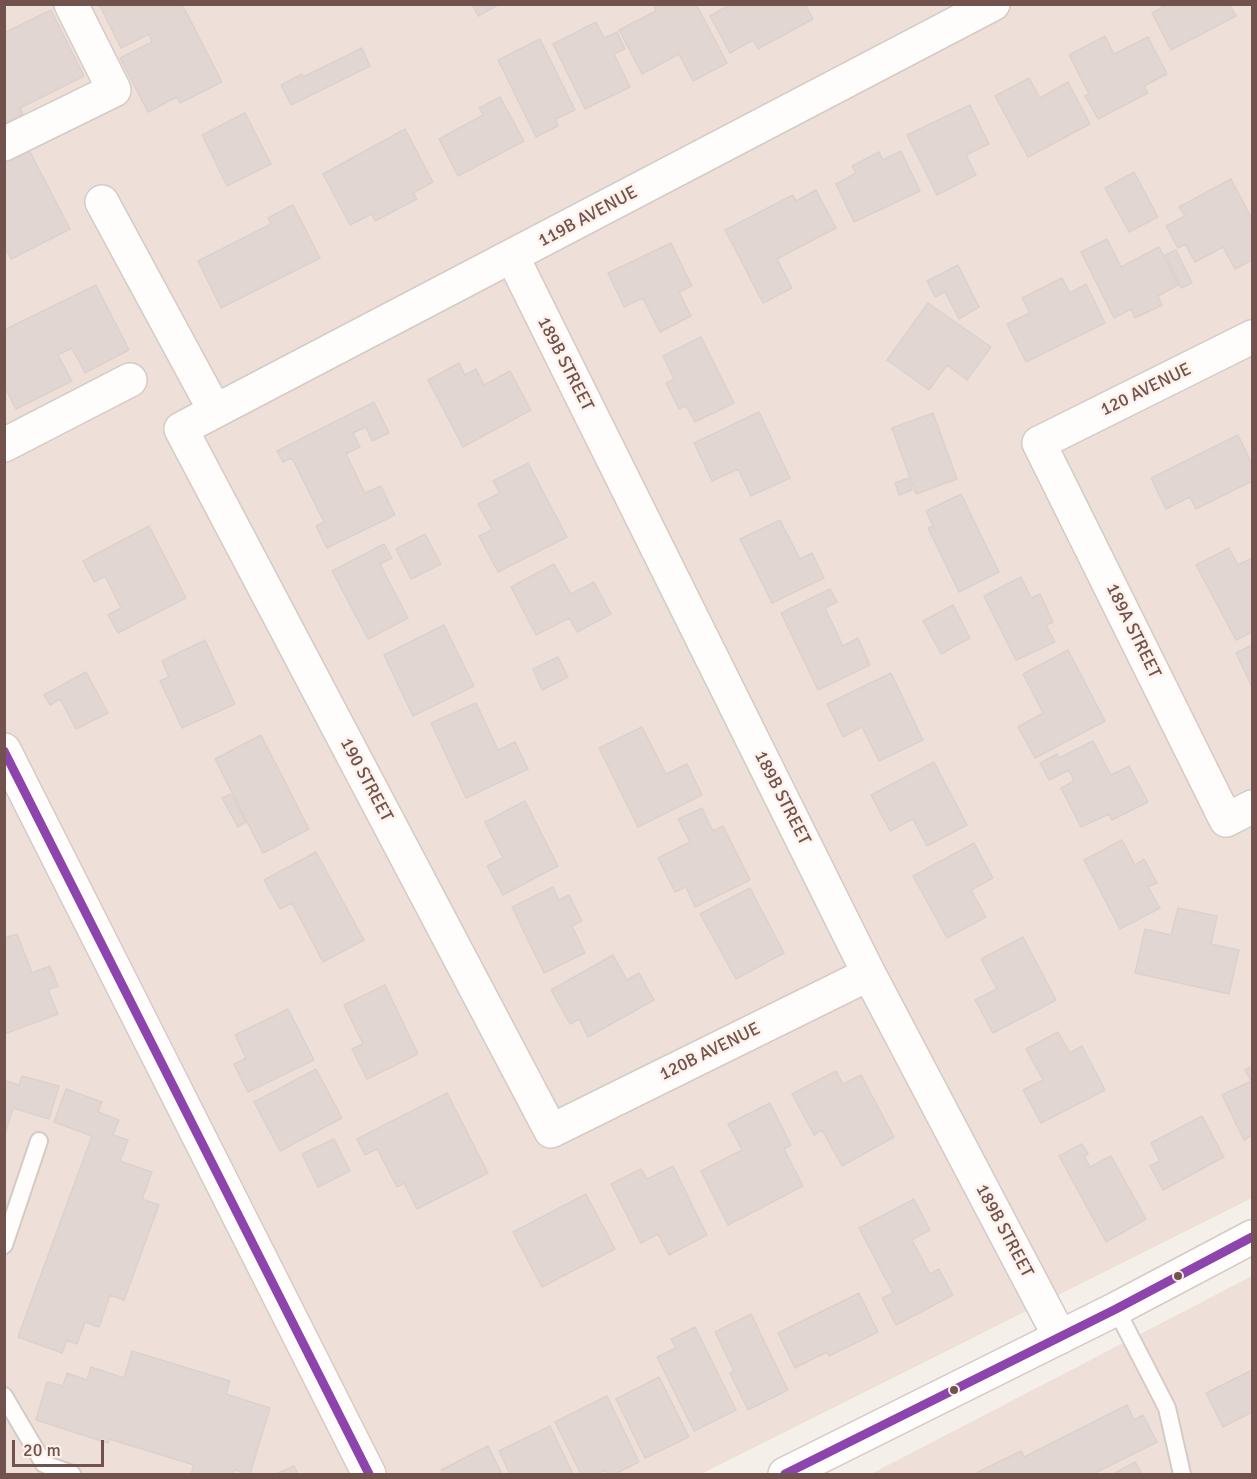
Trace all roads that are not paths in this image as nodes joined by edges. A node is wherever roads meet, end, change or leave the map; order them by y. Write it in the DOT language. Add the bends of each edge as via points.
graph roads {
  1 [pos="71,4"];
  2 [pos="978,8"];
  3 [pos="4,144"];
  4 [pos="102,202"];
  5 [pos="512,256"];
  6 [pos="1252,337"];
  7 [pos="130,380"];
  8 [pos="215,411"];
  9 [pos="182,429"];
  10 [pos="1039,443"];
  11 [pos="4,446"];
  12 [pos="4,750"];
  13 [pos="1239,813"];
  14 [pos="869,974"];
  15 [pos="550,1131"];
  16 [pos="39,1141"];
  17 [pos="1252,1237"];
  18 [pos="4,1245"];
  19 [pos="1116,1309"];
  20 [pos="1060,1337"];
  21 [pos="4,1395"];
  22 [pos="72,1474"];
  23 [pos="369,1474"];
  24 [pos="785,1474"];
  25 [pos="1182,1474"];
  1 -- 3 [label="street" via="114,90"];
  2 -- 5 [label="street, 119B AVENUE"];
  4 -- 8 [label="street"];
  5 -- 8 [label="street, 119B AVENUE"];
  5 -- 14 [label="street, 189B STREET"];
  6 -- 10 [label="street, 120 AVENUE"];
  7 -- 11 [label="street"];
  8 -- 9 [label="street, 119B AVENUE"];
  9 -- 15 [label="street, 190 STREET"];
  10 -- 13 [label="street, 189A STREET"];
  12 -- 23 [label="street"];
  14 -- 15 [label="street, 120B AVENUE"];
  14 -- 20 [label="street, 189B STREET"];
  16 -- 18 [label="lane"];
  17 -- 19 [label="street"];
  19 -- 20 [label="street"];
  19 -- 25 [label="lane" via="1167,1408"];
  20 -- 24 [label="street"];
  21 -- 22 [label="lane" via="44,1464"];
}
